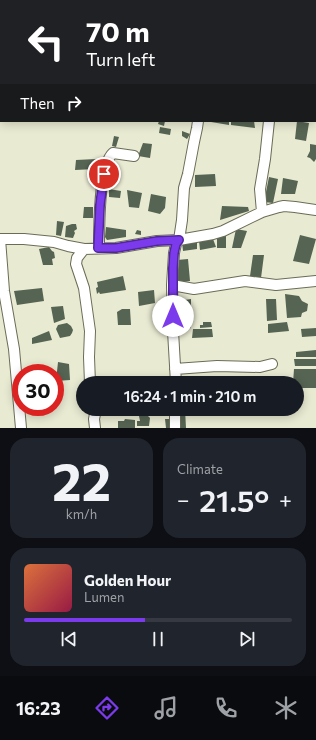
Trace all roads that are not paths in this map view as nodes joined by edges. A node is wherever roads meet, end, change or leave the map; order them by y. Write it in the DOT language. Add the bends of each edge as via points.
graph roads {
  1 [pos="198,122"];
  2 [pos="269,122"];
  3 [pos="134,156"];
  4 [pos="316,210"];
  5 [pos="262,212"];
  6 [pos="0,239"];
  7 [pos="179,240"];
  8 [pos="98,248"];
  9 [pos="84,249"];
  10 [pos="316,281"];
  11 [pos="172,285"];
  12 [pos="272,364"];
  13 [pos="175,368"];
  14 [pos="90,376"];
  15 [pos="176,376"];
  16 [pos="95,416"];
  17 [pos="175,416"];
  18 [pos="21,428"];
  19 [pos="95,428"];
  20 [pos="175,428"];
  1 -- 7 [label="street" via="184,188"];
  2 -- 5 [label="street" via="260,189"];
  3 -- 8 [label="street" via="113,153 108,159 100,205"];
  4 -- 5 [label="street" via="279,206"];
  5 -- 7 [label="street" via="223,231"];
  6 -- 9 [label="street" via="54,242"];
  6 -- 18 [label="street"];
  7 -- 8 [label="street"];
  7 -- 11 [label="street" via="174,248"];
  8 -- 9 [label="street"];
  9 -- 14 [label="street" via="76,264 84,288 90,331"];
  10 -- 11 [label="street" via="276,285 245,281 194,289"];
  11 -- 13 [label="street"];
  12 -- 13 [label="street" via="260,367"];
  13 -- 15 [label="street"];
  16 -- 19 [label="street"];
  17 -- 20 [label="street"];
}
